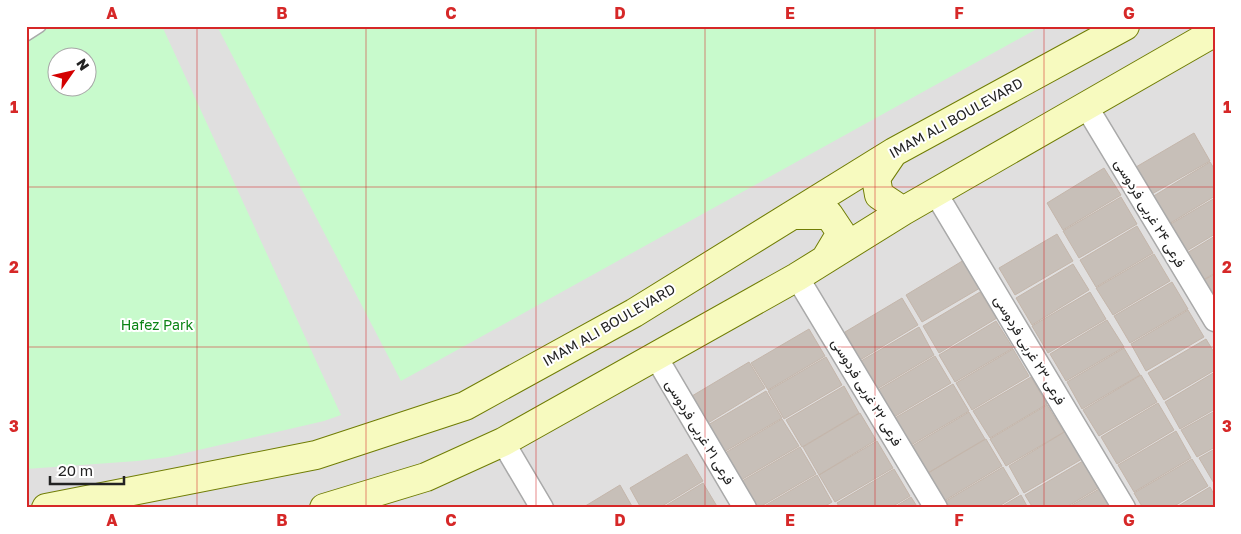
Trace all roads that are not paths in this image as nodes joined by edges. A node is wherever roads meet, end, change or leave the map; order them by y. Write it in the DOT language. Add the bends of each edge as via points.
graph roads {
  1 [pos="40,26"];
  2 [pos="1125,26"];
  3 [pos="1215,32"];
  4 [pos="26,35"];
  5 [pos="1086,106"];
  6 [pos="894,152"];
  7 [pos="935,192"];
  8 [pos="903,210"];
  9 [pos="794,215"];
  10 [pos="826,258"];
  11 [pos="797,277"];
  12 [pos="1215,320"];
  13 [pos="656,357"];
  14 [pos="503,442"];
  15 [pos="426,478"];
  16 [pos="46,508"];
  17 [pos="324,508"];
  18 [pos="382,508"];
  19 [pos="542,508"];
  20 [pos="745,508"];
  21 [pos="936,508"];
  22 [pos="1124,508"];
  1 -- 4 [label="lane"];
  2 -- 6 [label="main road, IMAM ALI BOULEVARD"];
  3 -- 5 [label="main road"];
  5 -- 7 [label="main road"];
  5 -- 12 [label="street, فرعی ۲۴ غربی فردوسی"];
  6 -- 8 [label="main road" via="876,178 877,186 879,195"];
  6 -- 9 [label="main road, IMAM ALI BOULEVARD"];
  7 -- 8 [label="main road"];
  7 -- 22 [label="street, فرعی ۲۳ غربی فردوسی"];
  8 -- 10 [label="main road"];
  9 -- 10 [label="main road" via="829,215 841,233"];
  9 -- 16 [label="main road, IMAM ALI BOULEVARD" via="634,313 465,406 316,455"];
  10 -- 11 [label="main road"];
  11 -- 13 [label="main road"];
  11 -- 21 [label="street, فرعی ۲۲ غربی فردوسی"];
  13 -- 14 [label="main road"];
  13 -- 20 [label="street, فرعی ۲۱ غربی فردوسی"];
  14 -- 15 [label="main road"];
  14 -- 19 [label="street"];
  15 -- 17 [label="main road"];
  15 -- 18 [label="main road"];
}
